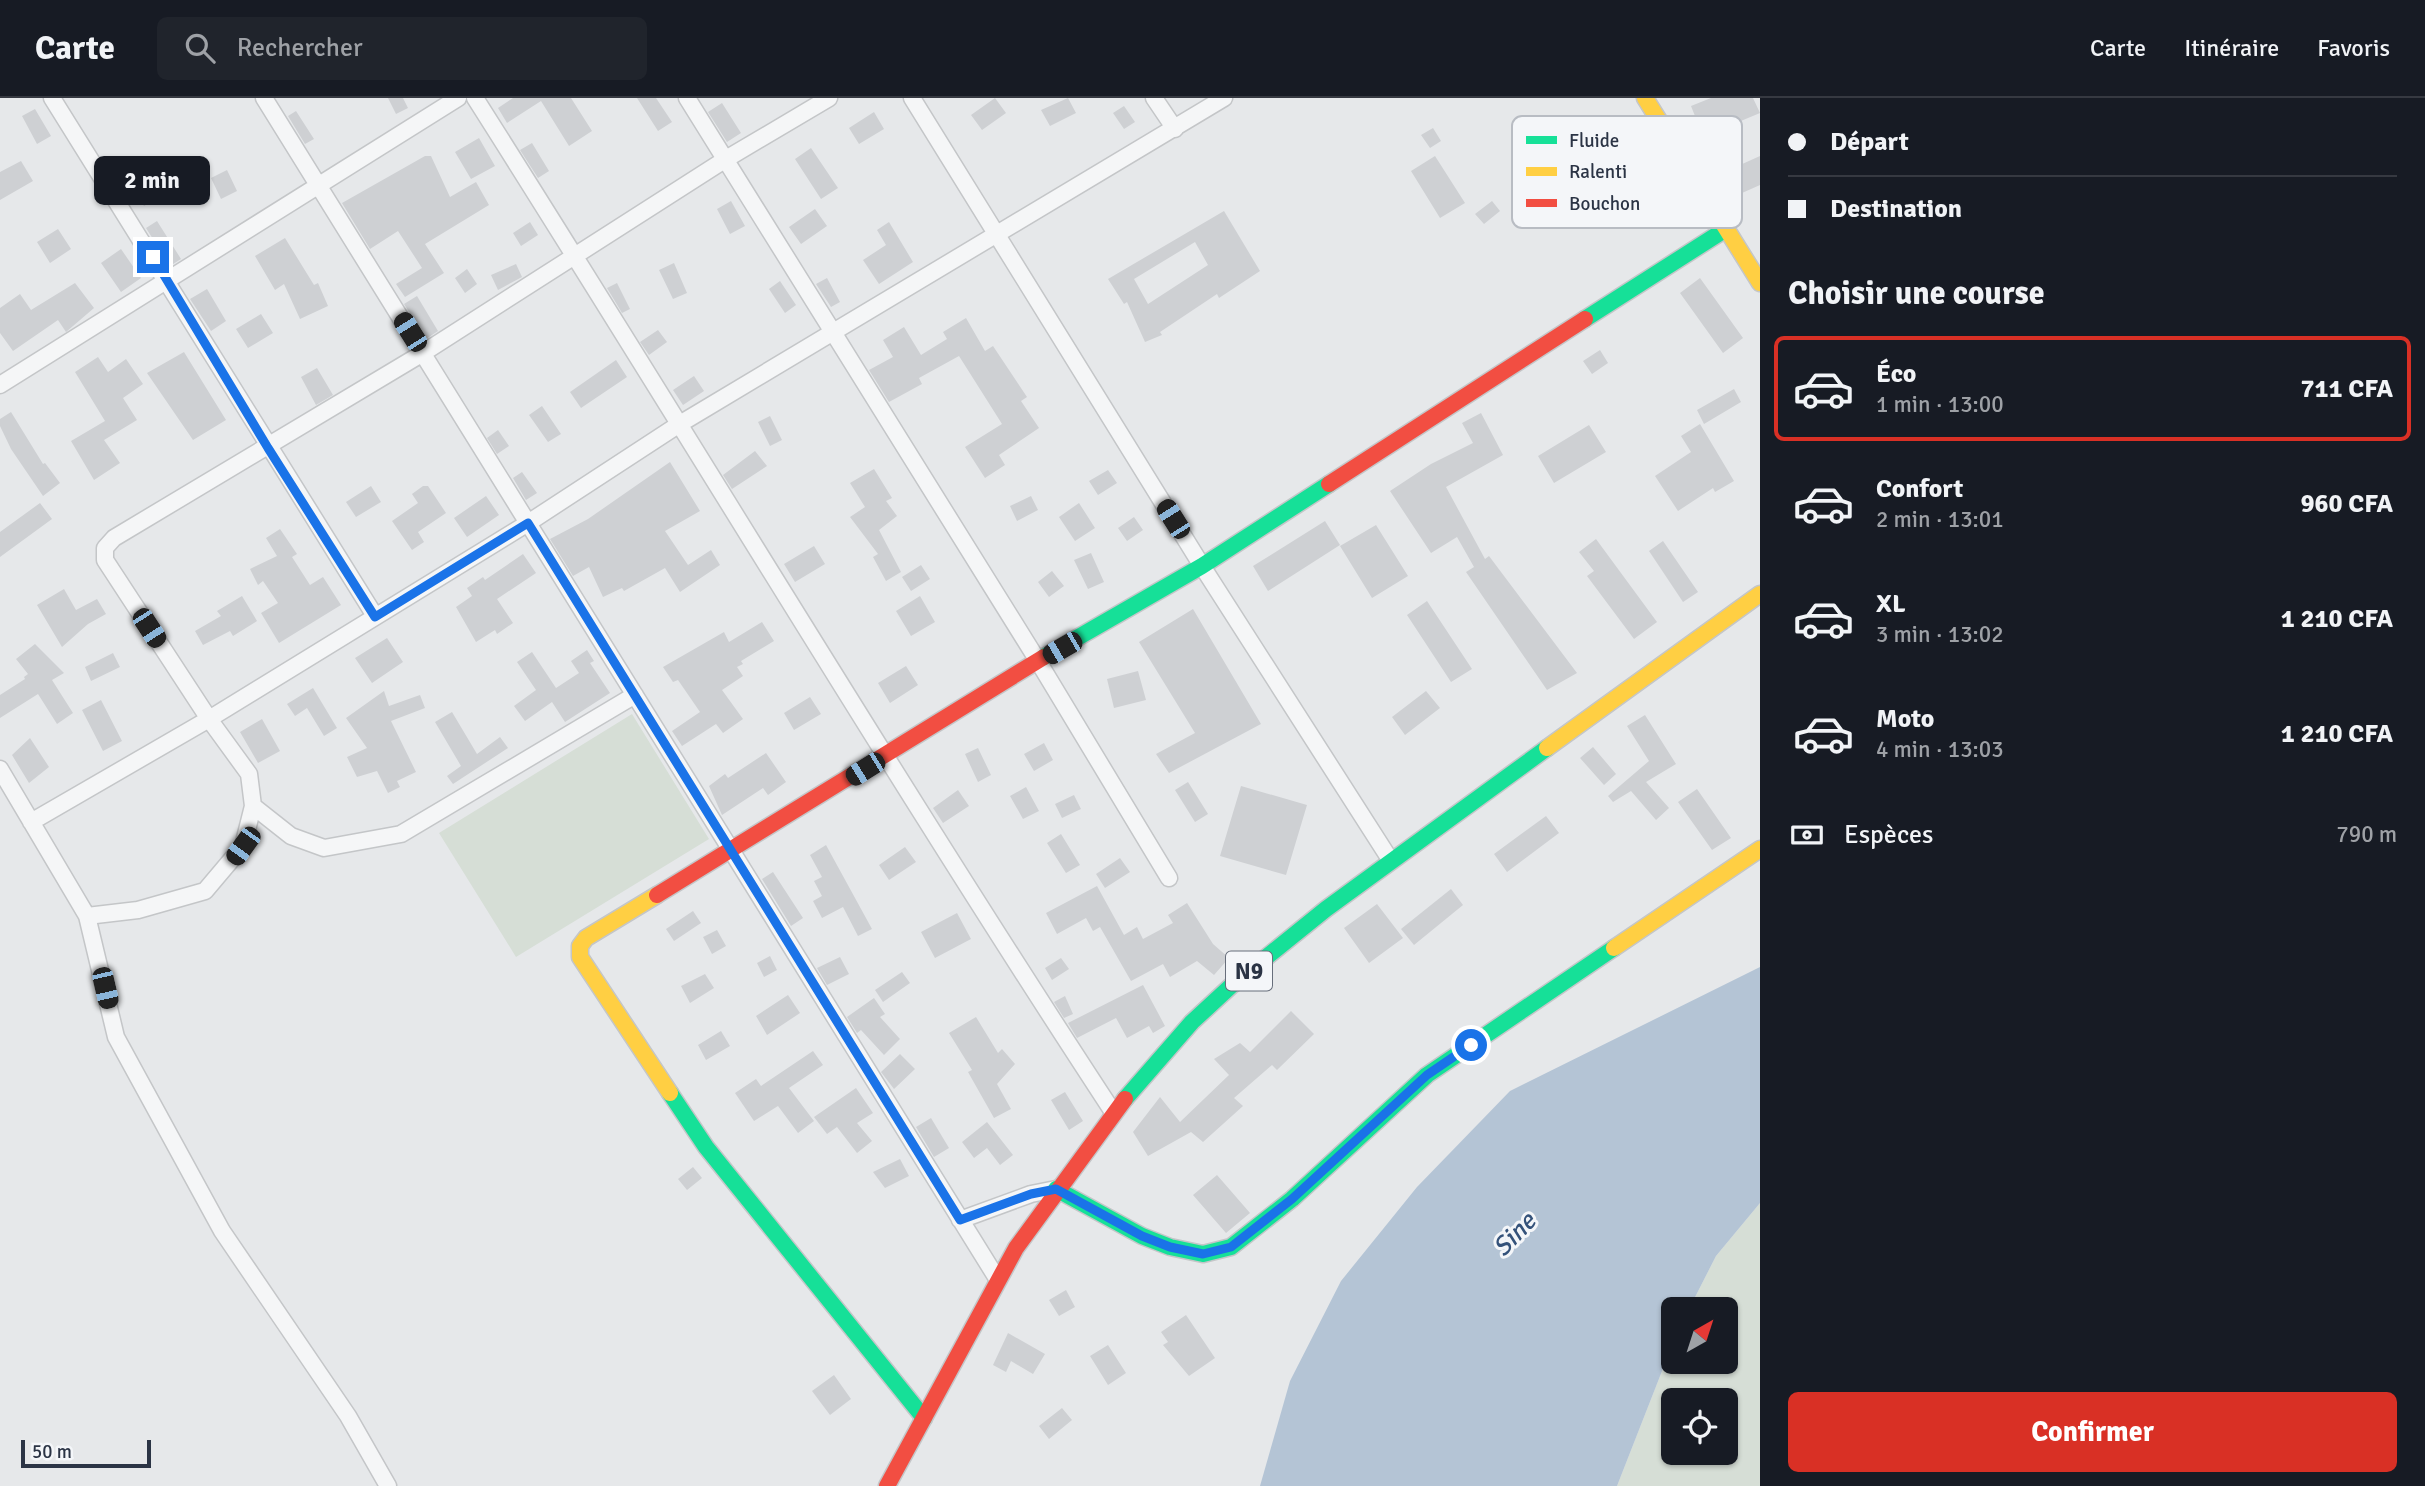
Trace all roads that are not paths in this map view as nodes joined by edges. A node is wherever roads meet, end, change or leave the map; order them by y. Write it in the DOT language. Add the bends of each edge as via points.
graph roads {
  1 [pos="52,98"];
  2 [pos="264,98"];
  3 [pos="458,98"];
  4 [pos="474,98"];
  5 [pos="687,98"];
  6 [pos="829,98"];
  7 [pos="912,98"];
  8 [pos="1154,98"];
  9 [pos="1224,98"];
  10 [pos="1645,98"];
  11 [pos="1656,116"];
  12 [pos="1175,129"];
  13 [pos="726,159"];
  14 [pos="318,185"];
  15 [pos="1726,229"];
  16 [pos="999,236"];
  17 [pos="575,255"];
  18 [pos="166,279"];
  19 [pos="1760,283"];
  20 [pos="832,332"];
  21 [pos="424,353"];
  22 [pos="0,384"];
  23 [pos="678,425"];
  24 [pos="268,448"];
  25 [pos="528,523"];
  26 [pos="1202,566"];
  27 [pos="1760,594"];
  28 [pos="375,617"];
  29 [pos="1038,661"];
  30 [pos="635,695"];
  31 [pos="209,719"];
  32 [pos="888,755"];
  33 [pos="0,769"];
  34 [pos="253,806"];
  35 [pos="31,822"];
  36 [pos="1760,849"];
  37 [pos="730,852"];
  38 [pos="1391,861"];
  39 [pos="1169,878"];
  40 [pos="87,916"];
  41 [pos="1113,1112"];
  42 [pos="1056,1189"];
  43 [pos="960,1220"];
  44 [pos="998,1280"];
  45 [pos="924,1418"];
  46 [pos="388,1486"];
  47 [pos="887,1486"];
  1 -- 18 [label="street"];
  2 -- 14 [label="street"];
  3 -- 14 [label="street"];
  4 -- 17 [label="street"];
  5 -- 13 [label="street"];
  6 -- 13 [label="street"];
  7 -- 16 [label="street"];
  8 -- 12 [label="street"];
  9 -- 12 [label="street"];
  10 -- 11 [label="street"];
  12 -- 16 [label="street"];
  13 -- 17 [label="street"];
  13 -- 20 [label="street"];
  14 -- 18 [label="street"];
  14 -- 21 [label="street"];
  15 -- 19 [label="street"];
  15 -- 26 [label="street"];
  16 -- 20 [label="street"];
  16 -- 26 [label="street"];
  17 -- 21 [label="street"];
  17 -- 23 [label="street"];
  18 -- 22 [label="street"];
  18 -- 24 [label="street"];
  20 -- 23 [label="street"];
  20 -- 29 [label="street"];
  21 -- 24 [label="street"];
  21 -- 25 [label="street"];
  23 -- 25 [label="street"];
  23 -- 32 [label="street"];
  24 -- 28 [label="street"];
  24 -- 31 [label="street" via="114,538 105,548 105,559"];
  25 -- 28 [label="street"];
  25 -- 30 [label="street"];
  26 -- 29 [label="street"];
  26 -- 38 [label="street"];
  27 -- 38 [label="street, N9"];
  28 -- 31 [label="street"];
  29 -- 32 [label="street"];
  29 -- 39 [label="street"];
  30 -- 34 [label="street" via="401,834 324,848 291,836"];
  30 -- 37 [label="street"];
  31 -- 34 [label="street" via="249,775"];
  31 -- 35 [label="street"];
  32 -- 37 [label="street"];
  32 -- 41 [label="street" via="996,934"];
  33 -- 35 [label="street"];
  34 -- 40 [label="street" via="243,846 205,891 138,909"];
  35 -- 40 [label="street"];
  36 -- 42 [label="street" via="1427,1075 1292,1199 1231,1247 1203,1254 1170,1247"];
  37 -- 43 [label="street"];
  37 -- 45 [label="street" via="586,938 580,957 706,1147"];
  38 -- 41 [label="street, N9" via="1231,985"];
  40 -- 46 [label="street" via="116,1037 222,1231 348,1416"];
  41 -- 42 [label="street, N9"];
  42 -- 43 [label="street"];
  42 -- 44 [label="street, N9"];
  43 -- 44 [label="street"];
  44 -- 45 [label="street, N9"];
  45 -- 47 [label="street, N9"];
}
